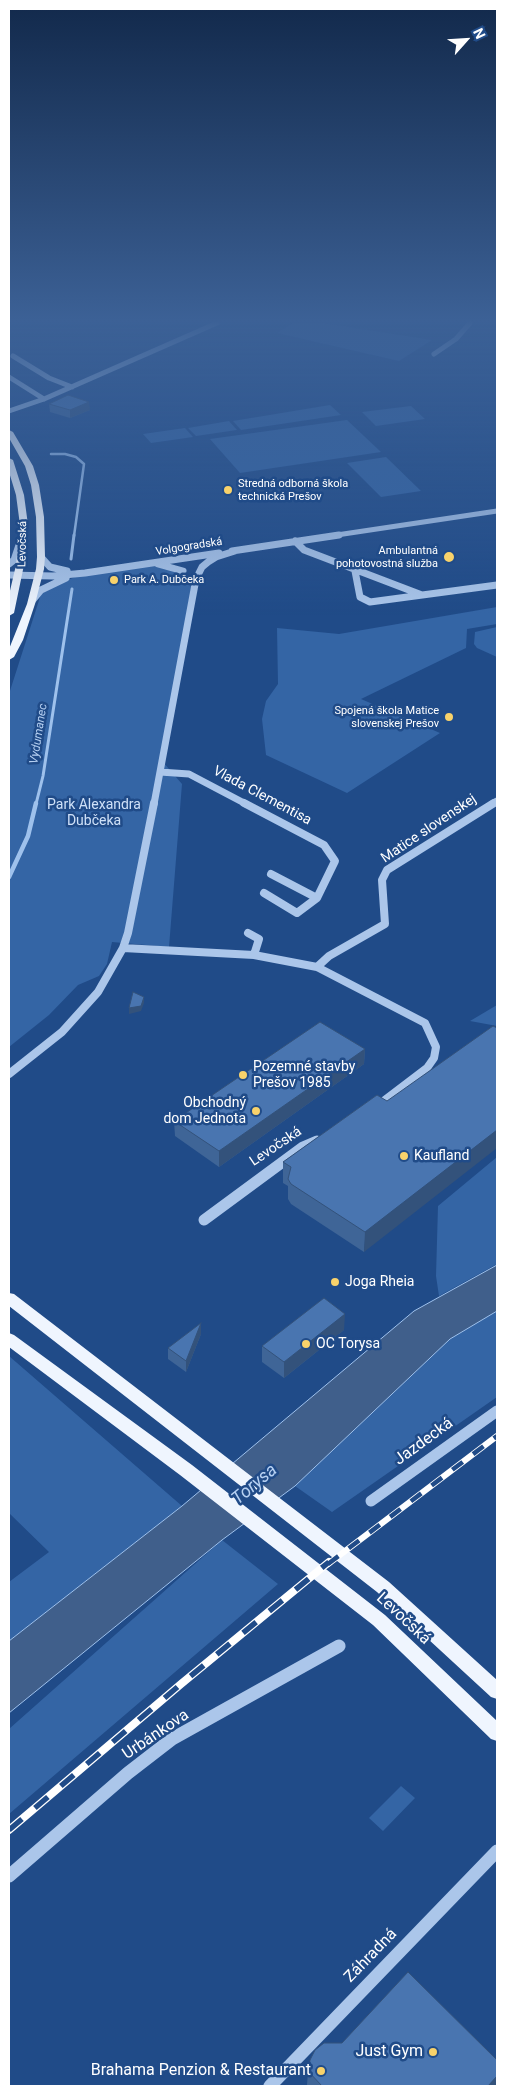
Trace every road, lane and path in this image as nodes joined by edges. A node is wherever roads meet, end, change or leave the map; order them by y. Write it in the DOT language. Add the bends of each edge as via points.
graph roads {
  1 [pos="9,432"];
  2 [pos="9,462"];
  3 [pos="497,511"];
  4 [pos="23,531"];
  5 [pos="295,541"];
  6 [pos="238,550"];
  7 [pos="41,557"];
  8 [pos="186,558"];
  9 [pos="9,564"];
  10 [pos="148,564"];
  11 [pos="202,567"];
  12 [pos="183,570"];
  13 [pos="355,571"];
  14 [pos="85,573"];
  15 [pos="13,576"];
  16 [pos="38,576"];
  17 [pos="196,579"];
  18 [pos="497,585"];
  19 [pos="10,596"];
  20 [pos="424,596"];
  21 [pos="30,604"];
  22 [pos="9,613"];
  23 [pos="9,657"];
  24 [pos="160,772"];
  25 [pos="497,801"];
  26 [pos="271,874"];
  27 [pos="264,893"];
  28 [pos="317,898"];
  29 [pos="248,933"];
  30 [pos="123,948"];
  31 [pos="254,955"];
  32 [pos="317,967"];
  33 [pos="9,1074"];
  34 [pos="365,1115"];
  35 [pos="326,1137"];
  36 [pos="204,1220"];
  37 [pos="9,1298"];
  38 [pos="9,1339"];
  39 [pos="497,1411"];
  40 [pos="371,1501"];
  41 [pos="339,1646"];
  42 [pos="497,1691"];
  43 [pos="497,1733"];
  44 [pos="497,1851"];
  45 [pos="9,1876"];
  46 [pos="270,2086"];
  1 -- 7 [label="main road, Levočská" via="26,461 35,486"];
  2 -- 4 [label="main road, Levočská" via="22,505"];
  3 -- 5 [label="street, Volgogradská"];
  4 -- 9 [label="street" via="14,560"];
  4 -- 15 [label="main road, Levočská"];
  5 -- 6 [label="street, Volgogradská"];
  5 -- 13 [label="street" via="301,549"];
  6 -- 8 [label="street, Volgogradská"];
  6 -- 11 [label="street" via="216,557"];
  7 -- 14 [label="street, Volgogradská" via="55,569"];
  7 -- 16 [label="main road, Levočská"];
  8 -- 10 [label="street, Volgogradská"];
  8 -- 11 [label="street"];
  8 -- 12 [label="street" via="181,566"];
  10 -- 12 [label="street"];
  10 -- 14 [label="street, Volgogradská"];
  11 -- 17 [label="street"];
  12 -- 17 [label="street"];
  13 -- 20 [label="street"];
  13 -- 20 [label="street" via="363,600 381,602"];
  14 -- 16 [label="street, Volgogradská"];
  14 -- 21 [label="street, Volgogradská" via="45,587"];
  15 -- 16 [label="street, Volgogradská"];
  15 -- 19 [label="main road, Levočská"];
  16 -- 21 [label="main road, Levočská"];
  17 -- 24 [label="street"];
  18 -- 20 [label="street"];
  19 -- 22 [label="main road, Levočská"];
  21 -- 23 [label="main road, Levočská"];
  24 -- 28 [label="street, Vlada Clementisa" via="194,776 321,843 335,861"];
  24 -- 30 [label="street"];
  25 -- 32 [label="street, Matice slovenskej" via="387,870 382,880 385,924 329,956"];
  26 -- 28 [label="street"];
  27 -- 28 [label="street" via="297,912"];
  29 -- 31 [label="street" via="259,939"];
  30 -- 31 [label="street"];
  30 -- 33 [label="street" via="98,992 62,1032"];
  31 -- 32 [label="street"];
  32 -- 34 [label="street" via="425,1023 436,1047 427,1068"];
  35 -- 36 [label="street, Levočská" via="303,1147"];
  37 -- 42 [label="main road, Levočská" via="383,1587"];
  38 -- 43 [label="main road, Levočská" via="277,1539 379,1620"];
  39 -- 40 [label="street, Jazdecká"];
  41 -- 45 [label="street, Urbánkova" via="172,1739"];
  44 -- 46 [label="street, Záhradná"];
}
